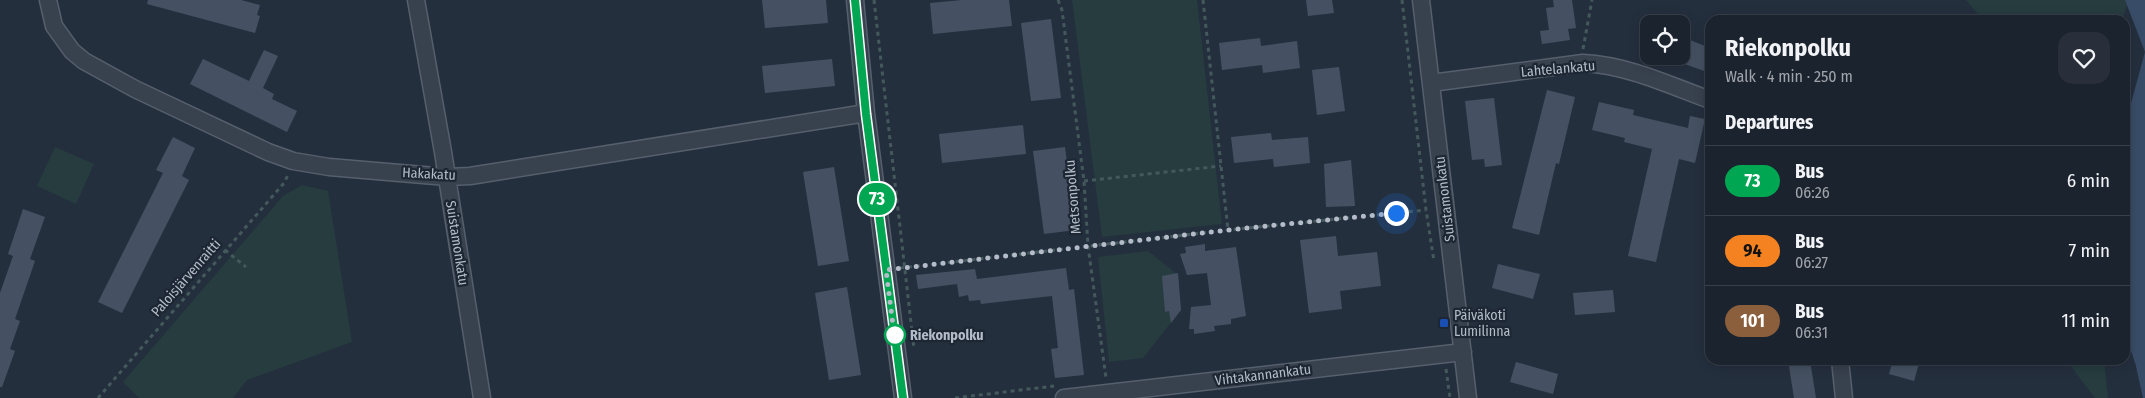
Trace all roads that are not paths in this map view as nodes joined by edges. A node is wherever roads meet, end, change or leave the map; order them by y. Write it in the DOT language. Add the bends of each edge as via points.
graph roads {
  1 [pos="48,0"];
  2 [pos="416,0"];
  3 [pos="855,0"];
  4 [pos="1422,0"];
  5 [pos="1431,83"];
  6 [pos="1705,98"];
  7 [pos="866,114"];
  8 [pos="447,177"];
  9 [pos="1463,352"];
  10 [pos="1841,365"];
  11 [pos="1181,391"];
  12 [pos="1061,392"];
  13 [pos="482,398"];
  14 [pos="903,398"];
  15 [pos="1468,398"];
  16 [pos="1844,398"];
  1 -- 8 [label="street, Hakakatu" via="54,26 72,51 84,61 135,90 268,152 329,168"];
  2 -- 8 [label="street, Suistamonkatu"];
  3 -- 7 [label="street"];
  4 -- 5 [label="street, Suistamonkatu"];
  5 -- 6 [label="street, Lahtelankatu" via="1583,63 1629,71"];
  5 -- 9 [label="street, Suistamonkatu"];
  7 -- 8 [label="street, Hakakatu"];
  7 -- 14 [label="street"];
  8 -- 13 [label="street, Suistamonkatu"];
  9 -- 11 [label="street, Vihtakannankatu"];
  9 -- 15 [label="street, Suistamonkatu"];
  10 -- 16 [label="street"];
  11 -- 12 [label="street, Vihtakannankatu"];
}
